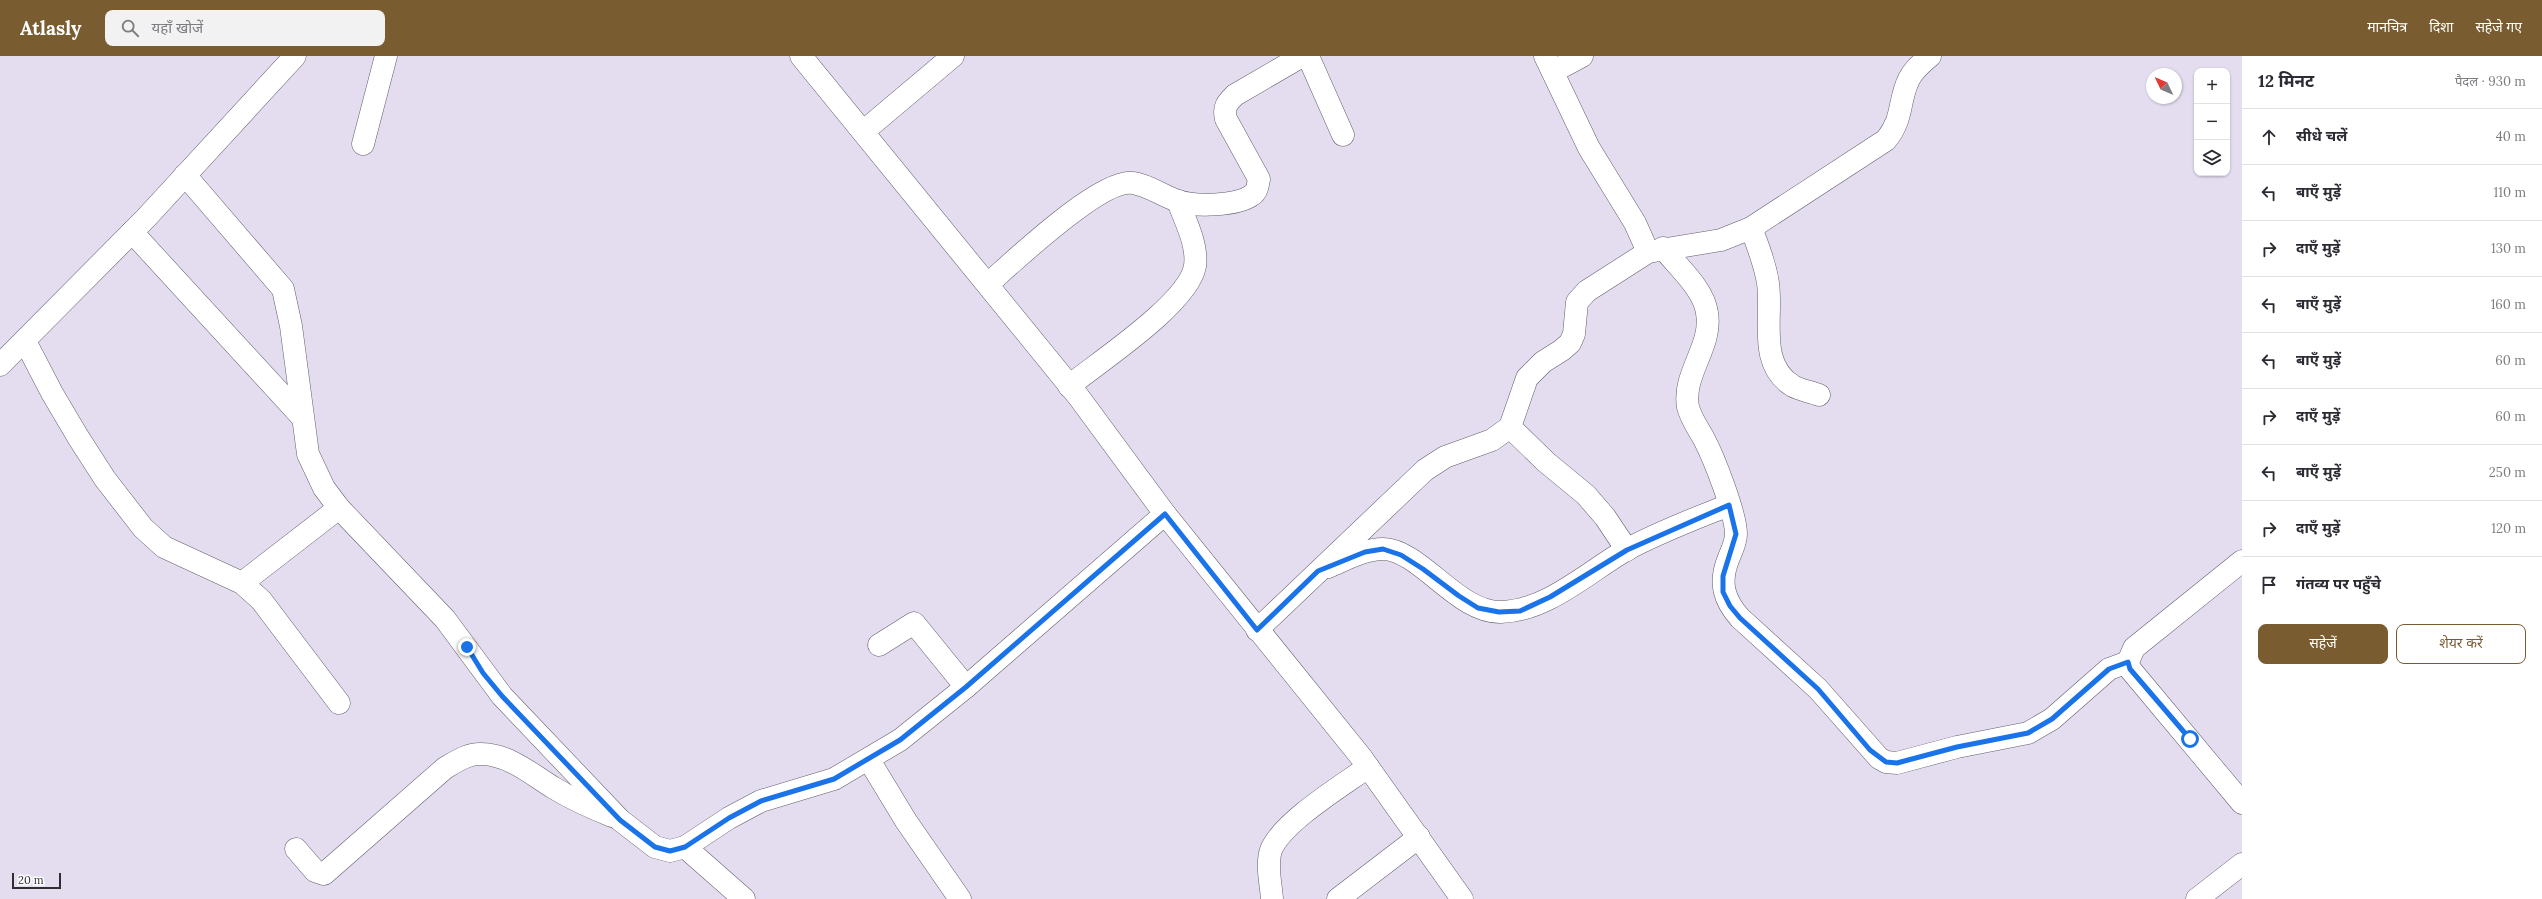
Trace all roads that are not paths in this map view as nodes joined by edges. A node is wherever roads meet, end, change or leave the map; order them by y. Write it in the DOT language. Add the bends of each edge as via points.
graph roads {
  1 [pos="295,56"];
  2 [pos="386,56"];
  3 [pos="801,56"];
  4 [pos="953,56"];
  5 [pos="1302,56"];
  6 [pos="1308,56"];
  7 [pos="1582,56"];
  8 [pos="1930,56"];
  9 [pos="1549,64"];
  10 [pos="864,132"];
  11 [pos="1343,135"];
  12 [pos="363,144"];
  13 [pos="185,175"];
  14 [pos="1178,202"];
  15 [pos="1751,228"];
  16 [pos="132,232"];
  17 [pos="1656,250"];
  18 [pos="988,284"];
  19 [pos="25,341"];
  20 [pos="0,366"];
  21 [pos="1069,386"];
  22 [pos="1819,395"];
  23 [pos="301,416"];
  24 [pos="1510,427"];
  25 [pos="1729,505"];
  26 [pos="339,508"];
  27 [pos="1165,514"];
  28 [pos="1627,550"];
  29 [pos="2242,561"];
  30 [pos="1318,571"];
  31 [pos="242,583"];
  32 [pos="1257,630"];
  33 [pos="879,645"];
  34 [pos="2128,662"];
  35 [pos="966,687"];
  36 [pos="340,703"];
  37 [pos="869,760"];
  38 [pos="1368,767"];
  39 [pos="2242,803"];
  40 [pos="620,820"];
  41 [pos="1419,837"];
  42 [pos="685,847"];
  43 [pos="296,849"];
  44 [pos="2242,864"];
  45 [pos="744,899"];
  46 [pos="960,899"];
  47 [pos="1272,899"];
  48 [pos="1338,899"];
  49 [pos="1462,899"];
  50 [pos="2197,899"];
  1 -- 13 [label="street"];
  2 -- 12 [label="street"];
  3 -- 10 [label="street"];
  4 -- 10 [label="street"];
  5 -- 14 [label="street" via="1235,95 1227,102 1224,110 1226,119 1259,179 1253,195 1214,204 1195,205"];
  6 -- 11 [label="street"];
  7 -- 9 [label="street"];
  8 -- 15 [label="street" via="1916,68 1909,79 1899,120 1886,140"];
  9 -- 17 [label="street" via="1589,148 1632,218"];
  10 -- 18 [label="street"];
  13 -- 16 [label="street"];
  13 -- 23 [label="street" via="282,289 291,326"];
  14 -- 18 [label="street" via="1132,182 1114,185 1096,195 1058,224"];
  14 -- 21 [label="street" via="1193,244 1195,266 1186,288 1168,308"];
  15 -- 17 [label="street" via="1721,240"];
  15 -- 22 [label="street" via="1762,256 1768,283 1770,354 1778,372 1793,386"];
  16 -- 19 [label="street"];
  16 -- 23 [label="street"];
  17 -- 24 [label="street" via="1604,279 1577,302 1574,334 1570,342 1527,378"];
  17 -- 25 [label="street" via="1702,296 1708,313 1708,330 1691,376 1688,400 1693,422 1707,446"];
  18 -- 21 [label="street"];
  19 -- 20 [label="street"];
  19 -- 31 [label="street" via="78,437 105,479 143,528 164,547"];
  21 -- 27 [label="street"];
  23 -- 26 [label="street" via="308,454 324,488"];
  24 -- 28 [label="street" via="1546,462 1586,495"];
  24 -- 30 [label="street" via="1492,440 1446,457 1425,470"];
  25 -- 28 [label="street"];
  25 -- 34 [label="street" via="1736,534 1723,576 1723,592 1730,606 1818,689 1870,750 1886,762 1897,763 1950,748 2028,733 2052,719 2109,669"];
  26 -- 31 [label="street"];
  26 -- 40 [label="street" via="445,619 502,696"];
  27 -- 32 [label="street"];
  27 -- 35 [label="street"];
  28 -- 30 [label="street" via="1550,597 1520,611 1499,612 1478,608 1401,555 1383,549 1365,552"];
  29 -- 34 [label="street" via="2134,648"];
  30 -- 32 [label="street"];
  31 -- 36 [label="street" via="261,600"];
  32 -- 38 [label="street"];
  33 -- 35 [label="street" via="914,623"];
  34 -- 39 [label="street" via="2130,669"];
  35 -- 37 [label="street" via="900,740"];
  37 -- 42 [label="street" via="834,779 761,801 729,818"];
  37 -- 46 [label="street"];
  38 -- 41 [label="street"];
  38 -- 47 [label="street" via="1292,823 1277,839 1271,851 1269,865"];
  40 -- 42 [label="street" via="655,847 670,851"];
  40 -- 43 [label="street" via="588,807 519,765 499,756 481,754 465,757 445,768 324,874 315,871"];
  41 -- 48 [label="street"];
  41 -- 49 [label="street"];
  42 -- 45 [label="street"];
  44 -- 50 [label="street"];
}
